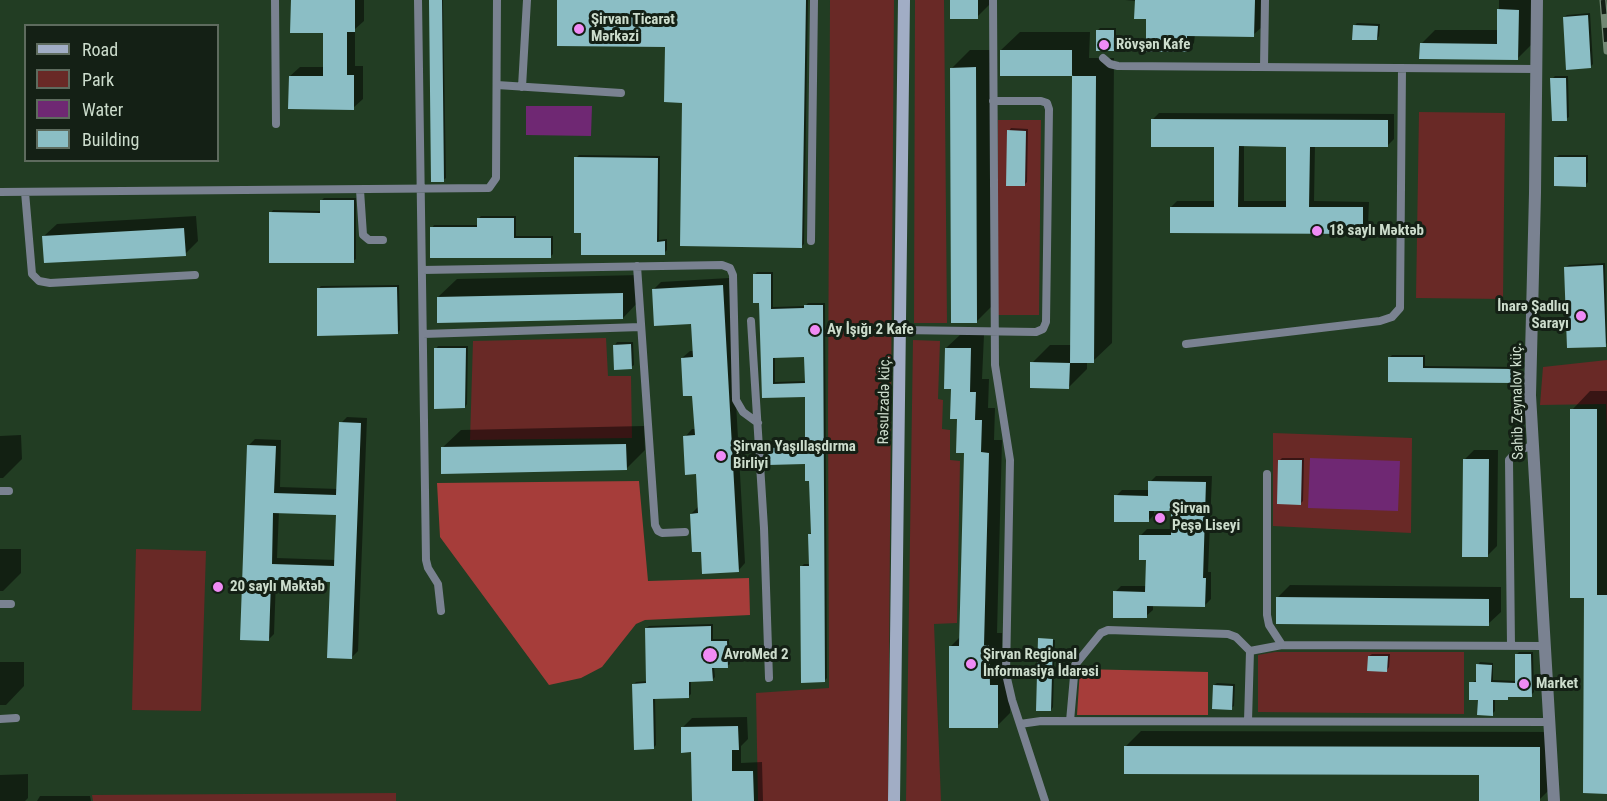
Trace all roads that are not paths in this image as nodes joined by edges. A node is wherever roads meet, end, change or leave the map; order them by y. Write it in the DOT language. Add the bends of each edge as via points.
graph roads {
  1 [pos="275,0"];
  2 [pos="418,0"];
  3 [pos="497,0"];
  4 [pos="527,0"];
  5 [pos="814,0"];
  6 [pos="904,0"];
  7 [pos="993,0"];
  8 [pos="1265,0"];
  9 [pos="1537,0"];
  10 [pos="1103,58"];
  11 [pos="1264,67"];
  12 [pos="1402,68"];
  13 [pos="1536,69"];
  14 [pos="497,85"];
  15 [pos="522,87"];
  16 [pos="621,93"];
  17 [pos="993,101"];
  18 [pos="276,124"];
  19 [pos="360,190"];
  20 [pos="420,190"];
  21 [pos="0,192"];
  22 [pos="25,192"];
  23 [pos="383,240"];
  24 [pos="811,241"];
  25 [pos="638,266"];
  26 [pos="422,270"];
  27 [pos="195,276"];
  28 [pos="752,321"];
  29 [pos="641,327"];
  30 [pos="901,330"];
  31 [pos="994,331"];
  32 [pos="423,334"];
  33 [pos="1186,344"];
  34 [pos="758,423"];
  35 [pos="1533,446"];
  36 [pos="1267,474"];
  37 [pos="685,532"];
  38 [pos="0,604"];
  39 [pos="11,604"];
  40 [pos="441,610"];
  41 [pos="1282,645"];
  42 [pos="1511,645"];
  43 [pos="1545,646"];
  44 [pos="1250,651"];
  45 [pos="769,678"];
  46 [pos="16,718"];
  47 [pos="0,719"];
  48 [pos="1070,721"];
  49 [pos="1248,721"];
  50 [pos="1549,722"];
  51 [pos="1020,724"];
  52 [pos="894,801"];
  53 [pos="1046,801"];
  54 [pos="1554,801"];
  1 -- 18 [label="lane"];
  2 -- 20 [label="lane"];
  3 -- 14 [label="lane"];
  4 -- 15 [label="lane"];
  5 -- 24 [label="lane"];
  6 -- 30 [label="main road, Rəsulzadə küç."];
  7 -- 17 [label="lane"];
  8 -- 11 [label="lane"];
  9 -- 13 [label="street, Sahib Zeynalov küç."];
  10 -- 11 [label="lane" via="1118,66"];
  11 -- 12 [label="lane"];
  12 -- 13 [label="lane"];
  12 -- 33 [label="lane" via="1400,308 1392,317 1380,321"];
  13 -- 35 [label="street, Sahib Zeynalov küç." via="1530,361"];
  14 -- 15 [label="lane"];
  14 -- 20 [label="lane" via="496,178 489,188"];
  15 -- 16 [label="lane"];
  17 -- 31 [label="lane"];
  17 -- 31 [label="lane" via="1041,101 1049,109 1046,322 1036,332"];
  19 -- 20 [label="lane"];
  19 -- 22 [label="lane"];
  19 -- 23 [label="lane" via="363,235 369,240"];
  20 -- 26 [label="lane"];
  21 -- 22 [label="lane"];
  22 -- 27 [label="lane" via="32,274 39,281"];
  25 -- 26 [label="lane"];
  25 -- 29 [label="lane"];
  25 -- 34 [label="lane" via="730,268 736,400 743,412"];
  26 -- 32 [label="lane"];
  28 -- 34 [label="lane"];
  29 -- 32 [label="lane"];
  29 -- 37 [label="lane" via="655,525 662,533"];
  30 -- 31 [label="lane"];
  30 -- 52 [label="main road, Rəsulzadə küç."];
  31 -- 51 [label="lane" via="995,365 1010,460 1006,674"];
  32 -- 40 [label="lane" via="426,560 438,584"];
  34 -- 45 [label="lane"];
  35 -- 42 [label="lane" via="1518,450 1509,460"];
  35 -- 43 [label="street, Sahib Zeynalov küç."];
  36 -- 41 [label="lane" via="1267,615"];
  38 -- 39 [label="lane"];
  41 -- 42 [label="lane"];
  41 -- 44 [label="lane"];
  42 -- 43 [label="lane"];
  43 -- 50 [label="street, Sahib Zeynalov küç."];
  44 -- 48 [label="lane" via="1228,634 1108,630 1101,633 1075,665"];
  44 -- 49 [label="lane"];
  46 -- 47 [label="lane"];
  48 -- 49 [label="lane"];
  48 -- 51 [label="lane"];
  49 -- 50 [label="lane"];
  50 -- 54 [label="street, Sahib Zeynalov küç."];
  51 -- 53 [label="lane"];
}
